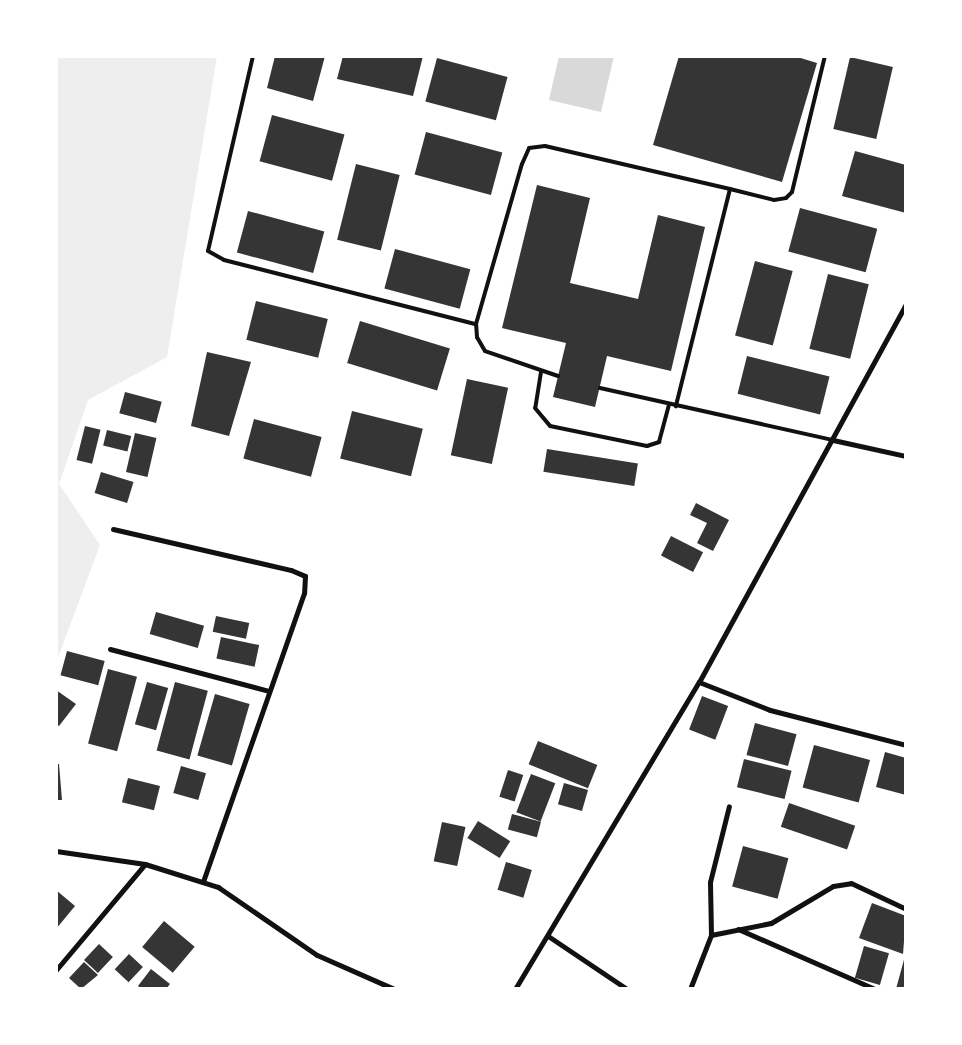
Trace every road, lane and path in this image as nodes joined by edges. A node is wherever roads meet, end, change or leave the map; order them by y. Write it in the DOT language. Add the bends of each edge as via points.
graph roads {
  1 [pos="253,56"];
  2 [pos="825,56"];
  3 [pos="730,189"];
  4 [pos="906,304"];
  5 [pos="476,324"];
  6 [pos="540,372"];
  7 [pos="558,376"];
  8 [pos="600,388"];
  9 [pos="669,405"];
  10 [pos="676,406"];
  11 [pos="832,440"];
  12 [pos="906,456"];
  13 [pos="113,529"];
  14 [pos="110,649"];
  15 [pos="699,682"];
  16 [pos="269,691"];
  17 [pos="906,745"];
  18 [pos="728,806"];
  19 [pos="56,852"];
  20 [pos="146,864"];
  21 [pos="203,882"];
  22 [pos="906,909"];
  23 [pos="738,930"];
  24 [pos="711,935"];
  25 [pos="548,936"];
  26 [pos="56,970"];
  27 [pos="394,989"];
  28 [pos="514,989"];
  29 [pos="627,989"];
  30 [pos="690,989"];
  31 [pos="875,989"];
  1 -- 5 [label="lane" via="208,251 224,260"];
  2 -- 3 [label="lane" via="792,192 786,198 774,200"];
  3 -- 5 [label="lane" via="545,146 529,148"];
  3 -- 10 [label="lane"];
  4 -- 11 [label="street"];
  5 -- 6 [label="lane" via="476,337 485,351"];
  6 -- 7 [label="lane"];
  6 -- 9 [label="lane" via="535,408 550,426 647,446 659,442"];
  8 -- 9 [label="lane"];
  9 -- 10 [label="lane"];
  10 -- 11 [label="lane"];
  11 -- 12 [label="street"];
  11 -- 15 [label="street"];
  13 -- 16 [label="street" via="305,576 304,593"];
  14 -- 16 [label="street"];
  15 -- 17 [label="street" via="770,710"];
  15 -- 25 [label="street"];
  16 -- 21 [label="street"];
  18 -- 24 [label="street" via="710,882"];
  19 -- 20 [label="street"];
  20 -- 21 [label="street"];
  20 -- 26 [label="street"];
  21 -- 27 [label="street" via="218,887 317,954"];
  22 -- 23 [label="street" via="847,883 833,886 771,924"];
  23 -- 24 [label="street"];
  23 -- 31 [label="street"];
  24 -- 30 [label="street"];
  25 -- 28 [label="street"];
  25 -- 29 [label="street"];
}
